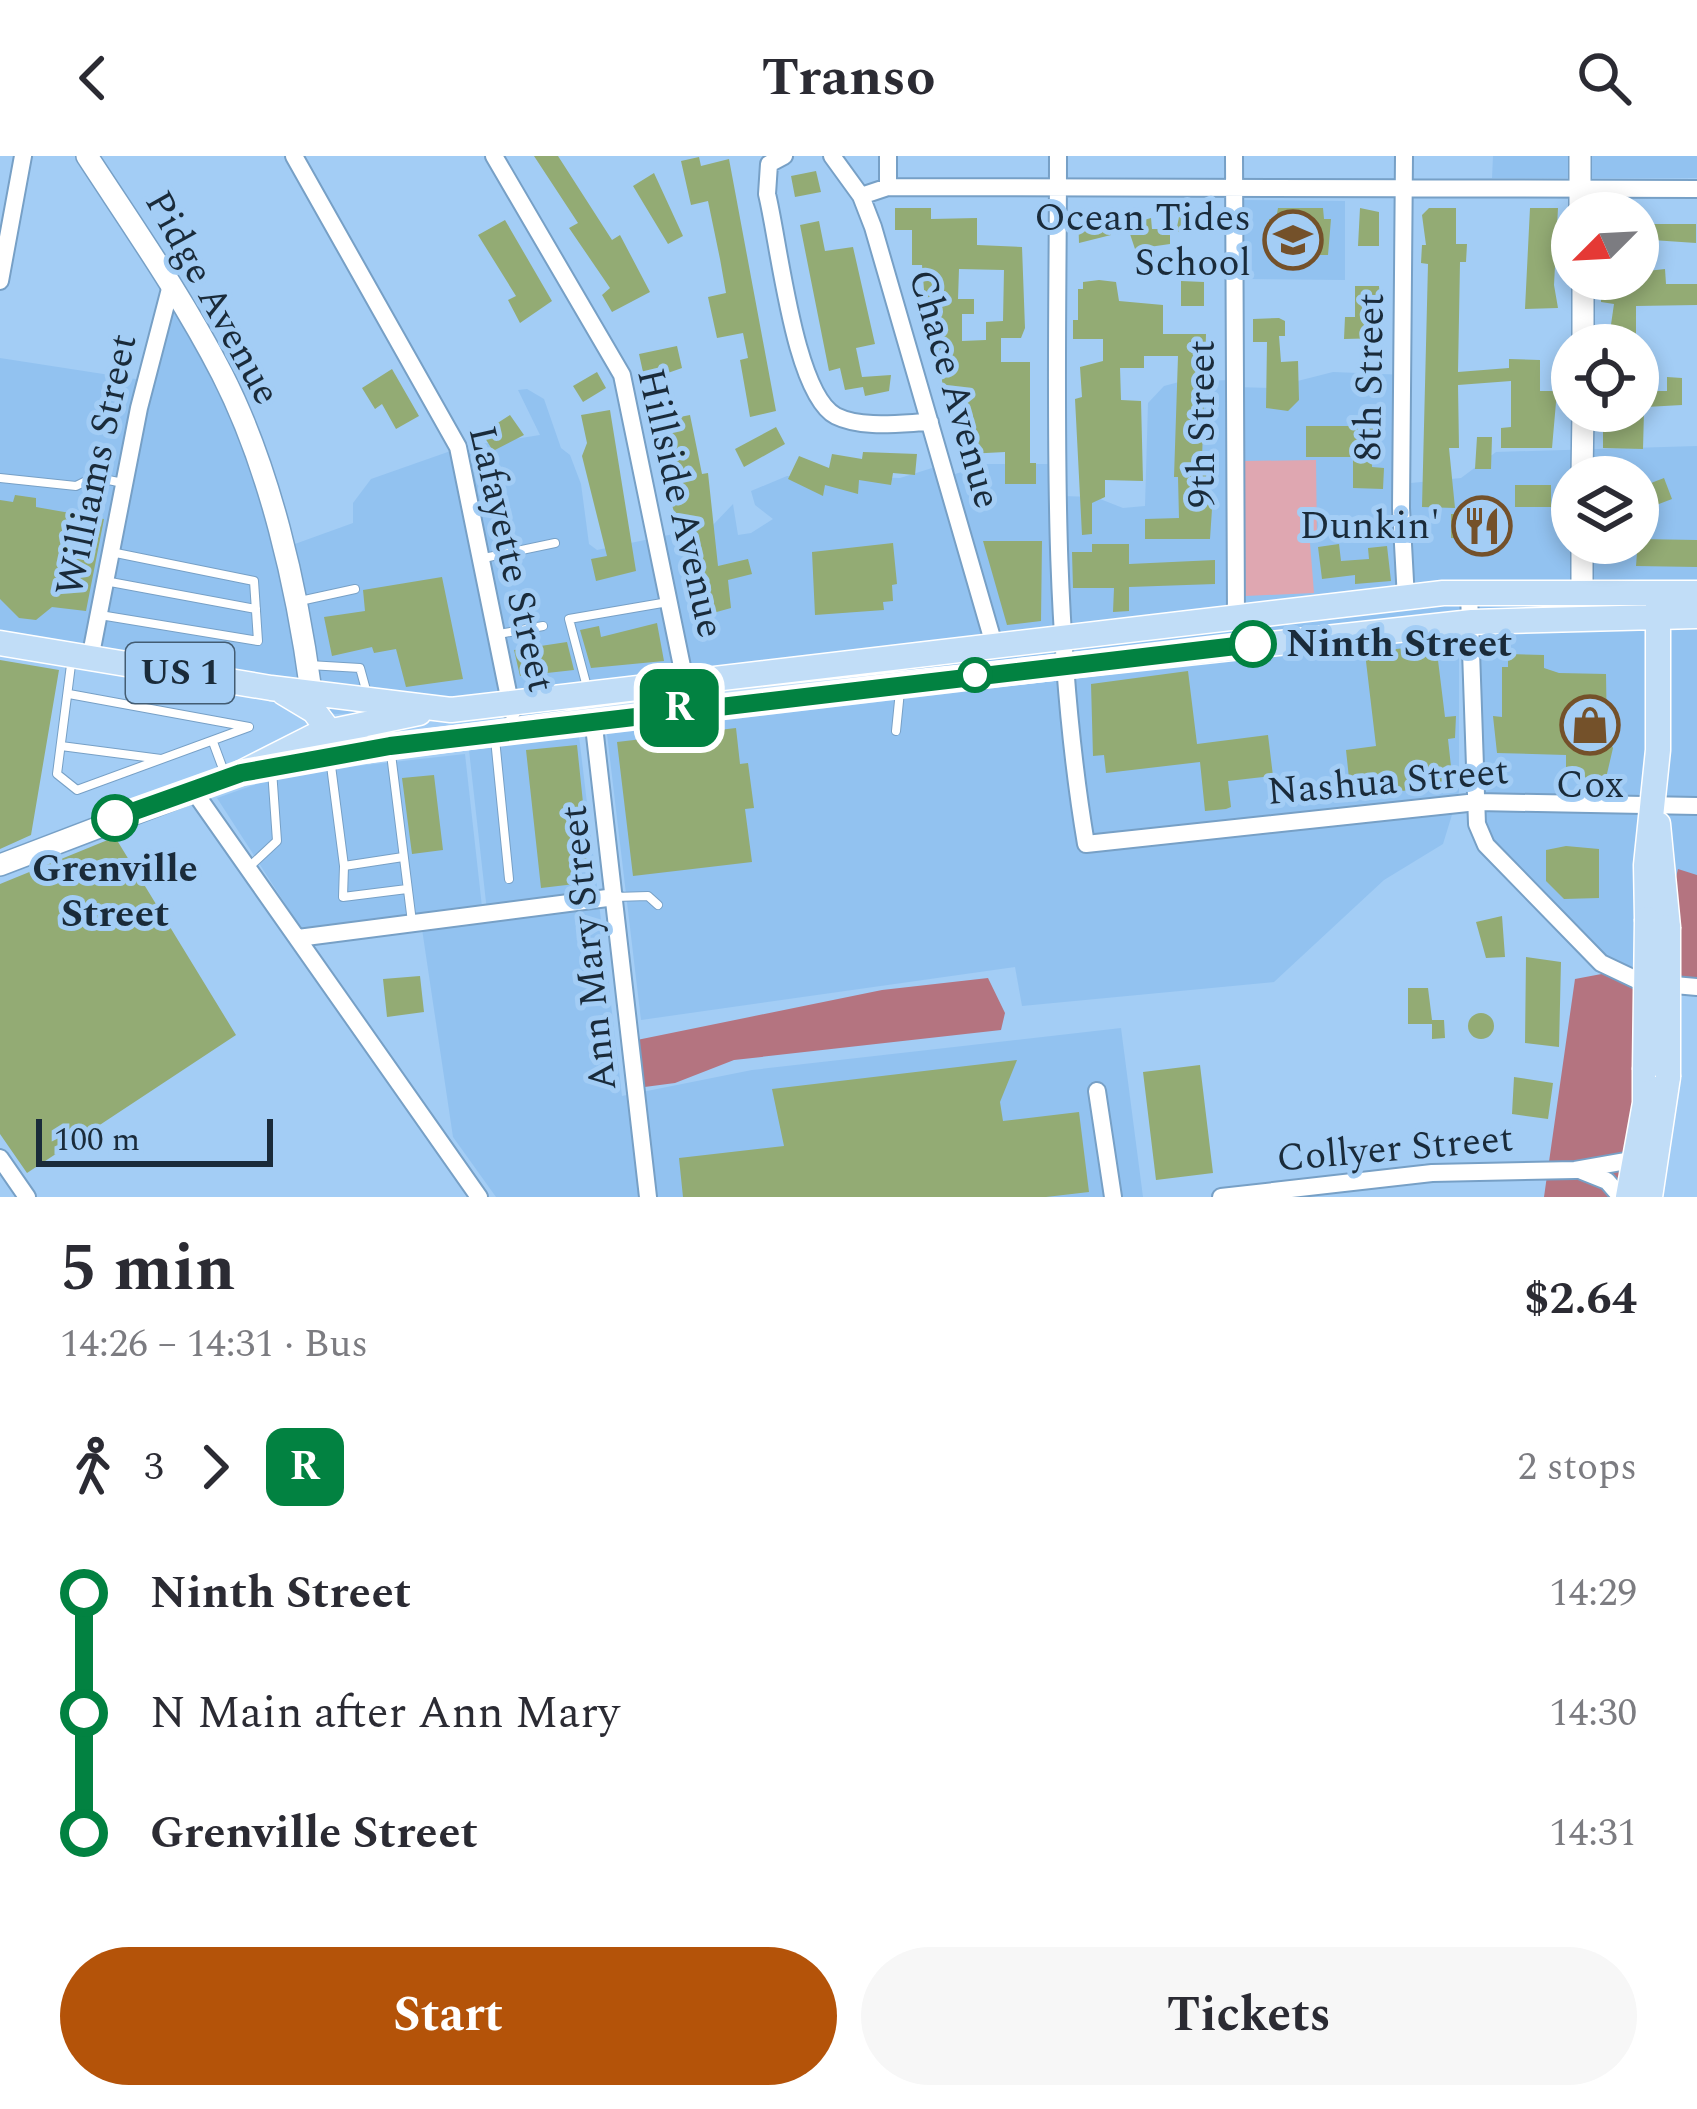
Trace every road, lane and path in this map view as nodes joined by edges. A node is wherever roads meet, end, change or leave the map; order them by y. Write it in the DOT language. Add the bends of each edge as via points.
graph roads {
  1 [pos="23,156"];
  2 [pos="87,156"];
  3 [pos="294,156"];
  4 [pos="494,156"];
  5 [pos="784,156"];
  6 [pos="832,156"];
  7 [pos="888,156"];
  8 [pos="1058,156"];
  9 [pos="1234,156"];
  10 [pos="1404,156"];
  11 [pos="1580,156"];
  12 [pos="1234,186"];
  13 [pos="888,187"];
  14 [pos="1058,187"];
  15 [pos="1403,188"];
  16 [pos="1697,189"];
  17 [pos="1579,190"];
  18 [pos="860,196"];
  19 [pos="0,281"];
  20 [pos="171,285"];
  21 [pos="930,422"];
  22 [pos="0,478"];
  23 [pos="124,483"];
  24 [pos="555,543"];
  25 [pos="111,551"];
  26 [pos="482,558"];
  27 [pos="1582,564"];
  28 [pos="105,581"];
  29 [pos="356,589"];
  30 [pos="1582,590"];
  31 [pos="1469,592"];
  32 [pos="1697,593"];
  33 [pos="1406,599"];
  34 [pos="669,602"];
  35 [pos="293,603"];
  36 [pos="1658,604"];
  37 [pos="256,609"];
  38 [pos="98,615"];
  39 [pos="1697,616"];
  40 [pos="1236,620"];
  41 [pos="1472,622"];
  42 [pos="543,626"];
  43 [pos="497,634"];
  44 [pos="0,643"];
  45 [pos="995,648"];
  46 [pos="1066,652"];
  47 [pos="81,657"];
  48 [pos="309,678"];
  49 [pos="683,681"];
  50 [pos="901,683"];
  51 [pos="271,688"];
  52 [pos="69,694"];
  53 [pos="511,703"];
  54 [pos="592,706"];
  55 [pos="692,707"];
  56 [pos="451,710"];
  57 [pos="505,730"];
  58 [pos="896,731"];
  59 [pos="213,742"];
  60 [pos="330,744"];
  61 [pos="61,746"];
  62 [pos="379,748"];
  63 [pos="164,759"];
  64 [pos="272,769"];
  65 [pos="234,776"];
  66 [pos="193,790"];
  67 [pos="1477,802"];
  68 [pos="1654,804"];
  69 [pos="1697,806"];
  70 [pos="404,857"];
  71 [pos="0,865"];
  72 [pos="344,866"];
  73 [pos="248,868"];
  74 [pos="509,879"];
  75 [pos="407,889"];
  76 [pos="615,897"];
  77 [pos="658,905"];
  78 [pos="412,922"];
  79 [pos="298,938"];
  80 [pos="1697,987"];
  81 [pos="1097,1091"];
  82 [pos="1647,1157"];
  83 [pos="0,1158"];
  84 [pos="1575,1170"];
  85 [pos="642,1195"];
  86 [pos="27,1197"];
  87 [pos="479,1197"];
  88 [pos="1113,1197"];
  89 [pos="1221,1197"];
  90 [pos="1624,1197"];
  91 [pos="1650,1197"];
  1 -- 19 [label="street"];
  2 -- 20 [label="street, Pidge Avenue"];
  3 -- 26 [label="street, Lafayette Street" via="443,413"];
  4 -- 34 [label="street, Hillside Avenue" via="622,375"];
  5 -- 21 [label="street" via="769,164 767,194 819,402 851,421"];
  6 -- 18 [label="street, Chace Avenue"];
  7 -- 13 [label="street"];
  8 -- 14 [label="street"];
  9 -- 12 [label="street, 9th Street"];
  10 -- 15 [label="street, 8th Street"];
  11 -- 17 [label="street"];
  12 -- 14 [label="street"];
  12 -- 15 [label="street"];
  12 -- 40 [label="street, 9th Street"];
  13 -- 14 [label="street"];
  13 -- 18 [label="street"];
  14 -- 46 [label="street"];
  15 -- 17 [label="street"];
  15 -- 33 [label="street, 8th Street"];
  16 -- 17 [label="street"];
  18 -- 21 [label="street, Chace Avenue"];
  20 -- 23 [label="street, Williams Street"];
  20 -- 35 [label="street, Pidge Avenue" via="246,428"];
  21 -- 45 [label="street, Chace Avenue"];
  22 -- 23 [label="lane"];
  23 -- 25 [label="street, Williams Street"];
  24 -- 26 [label="lane"];
  25 -- 28 [label="street, Williams Street"];
  25 -- 37 [label="lane" via="254,580"];
  26 -- 43 [label="street, Lafayette Street"];
  27 -- 30 [label="street"];
  28 -- 37 [label="lane"];
  28 -- 38 [label="street, Williams Street"];
  29 -- 35 [label="lane"];
  30 -- 31 [label="main road, US 1"];
  30 -- 36 [label="main road, US 1"];
  31 -- 33 [label="main road, US 1"];
  31 -- 41 [label="street"];
  32 -- 36 [label="main road, US 1"];
  33 -- 40 [label="main road, US 1"];
  34 -- 49 [label="street, Hillside Avenue"];
  34 -- 54 [label="lane" via="568,619"];
  35 -- 48 [label="street, Pidge Avenue"];
  36 -- 39 [label="main road, US 1"];
  36 -- 41 [label="main road, US 1"];
  36 -- 68 [label="main road"];
  37 -- 38 [label="lane" via="258,641"];
  38 -- 47 [label="street, Williams Street"];
  40 -- 46 [label="main road, US 1"];
  41 -- 46 [label="main road, US 1"];
  41 -- 67 [label="street"];
  42 -- 43 [label="lane"];
  43 -- 53 [label="street, Lafayette Street"];
  44 -- 47 [label="main road, US 1"];
  45 -- 46 [label="main road, US 1"];
  45 -- 49 [label="main road, US 1"];
  46 -- 50 [label="main road, US 1"];
  46 -- 67 [label="street, Nashua Street" via="1086,844"];
  47 -- 51 [label="main road, US 1"];
  47 -- 52 [label="lane"];
  48 -- 51 [label="main road, US 1"];
  48 -- 56 [label="main road, US 1" via="368,699"];
  49 -- 54 [label="main road, US 1"];
  49 -- 55 [label="main road"];
  50 -- 55 [label="main road, US 1"];
  50 -- 58 [label="lane"];
  51 -- 60 [label="main road, US 1" via="297,698"];
  52 -- 59 [label="lane" via="249,727"];
  52 -- 61 [label="lane"];
  53 -- 54 [label="main road, US 1"];
  53 -- 56 [label="main road, US 1"];
  53 -- 57 [label="street, Lafayette Street"];
  54 -- 55 [label="main road, US 1"];
  54 -- 57 [label="main road, US 1"];
  54 -- 76 [label="street, Ann Mary Street"];
  56 -- 60 [label="main road"];
  57 -- 62 [label="main road, US 1"];
  57 -- 74 [label="lane"];
  59 -- 63 [label="lane"];
  59 -- 65 [label="lane"];
  60 -- 62 [label="main road, US 1"];
  60 -- 64 [label="street"];
  60 -- 65 [label="main road"];
  60 -- 72 [label="lane"];
  61 -- 63 [label="lane"];
  61 -- 63 [label="lane" via="57,774 77,790"];
  62 -- 70 [label="lane"];
  64 -- 65 [label="street"];
  64 -- 73 [label="lane" via="278,841"];
  65 -- 66 [label="street"];
  66 -- 71 [label="street"];
  66 -- 73 [label="street"];
  67 -- 68 [label="street, Nashua Street"];
  67 -- 80 [label="street" via="1486,844 1601,963 1641,982"];
  68 -- 69 [label="street, Nashua Street"];
  68 -- 82 [label="main road, bridge" via="1646,865 1658,923 1657,1074"];
  70 -- 72 [label="lane"];
  70 -- 75 [label="lane"];
  72 -- 75 [label="lane" via="343,898"];
  73 -- 79 [label="street"];
  75 -- 78 [label="lane"];
  76 -- 77 [label="lane" via="648,896"];
  76 -- 78 [label="street"];
  76 -- 85 [label="street, Ann Mary Street"];
  78 -- 79 [label="street"];
  79 -- 87 [label="street"];
  81 -- 88 [label="street"];
  82 -- 84 [label="street, Collyer Street"];
  82 -- 90 [label="main road"];
  82 -- 91 [label="main road"];
  83 -- 86 [label="street"];
  84 -- 89 [label="street, Collyer Street" via="1432,1173"];
  84 -- 90 [label="street"];
}
